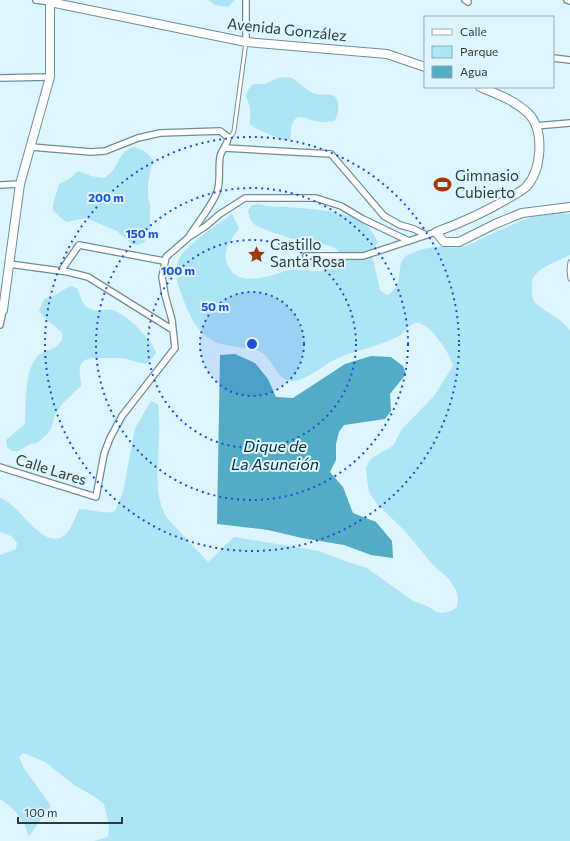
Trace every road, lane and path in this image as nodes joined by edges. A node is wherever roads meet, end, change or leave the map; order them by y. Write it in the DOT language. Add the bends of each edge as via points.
graph roads {
  1 [pos="36,0"];
  2 [pos="246,0"];
  3 [pos="566,0"];
  4 [pos="570,0"];
  5 [pos="50,1"];
  6 [pos="246,42"];
  7 [pos="554,58"];
  8 [pos="570,60"];
  9 [pos="424,67"];
  10 [pos="50,76"];
  11 [pos="0,78"];
  12 [pos="483,88"];
  13 [pos="570,123"];
  14 [pos="536,126"];
  15 [pos="228,137"];
  16 [pos="31,147"];
  17 [pos="224,148"];
  18 [pos="20,184"];
  19 [pos="0,185"];
  20 [pos="570,207"];
  21 [pos="436,232"];
  22 [pos="426,235"];
  23 [pos="189,237"];
  24 [pos="409,240"];
  25 [pos="306,256"];
  26 [pos="164,261"];
  27 [pos="570,262"];
  28 [pos="10,264"];
  29 [pos="61,271"];
  30 [pos="570,279"];
  31 [pos="1,310"];
  32 [pos="0,325"];
  33 [pos="173,330"];
  34 [pos="0,467"];
  1 -- 5 [label="street"];
  2 -- 6 [label="street"];
  3 -- 4 [label="street"];
  5 -- 6 [label="street, Avenida González"];
  5 -- 10 [label="street"];
  6 -- 9 [label="street, Avenida González" via="387,54"];
  6 -- 15 [label="lane" via="234,131"];
  7 -- 8 [label="street"];
  10 -- 11 [label="street"];
  10 -- 16 [label="street"];
  12 -- 14 [label="street" via="508,98 529,114"];
  13 -- 14 [label="street"];
  14 -- 21 [label="street" via="540,150 538,167 526,187 507,199"];
  15 -- 16 [label="street" via="220,131 160,133 91,152"];
  15 -- 17 [label="street"];
  16 -- 18 [label="street"];
  17 -- 22 [label="street" via="330,154 384,216"];
  17 -- 23 [label="street" via="220,156 217,192"];
  18 -- 19 [label="street"];
  18 -- 28 [label="street"];
  20 -- 21 [label="street" via="522,213 459,242 444,242"];
  21 -- 22 [label="street"];
  22 -- 24 [label="street"];
  23 -- 24 [label="street" via="244,198 316,198 341,206"];
  23 -- 26 [label="street" via="174,248"];
  24 -- 25 [label="street" via="363,256"];
  26 -- 29 [label="street" via="79,245"];
  26 -- 33 [label="street" via="162,277"];
  27 -- 30 [label="lane"];
  28 -- 29 [label="street"];
  28 -- 31 [label="street"];
  29 -- 33 [label="street" via="88,277"];
  31 -- 32 [label="street"];
  33 -- 34 [label="street, Calle Lares" via="175,348 122,416 110,438 104,454 96,497"];
}
